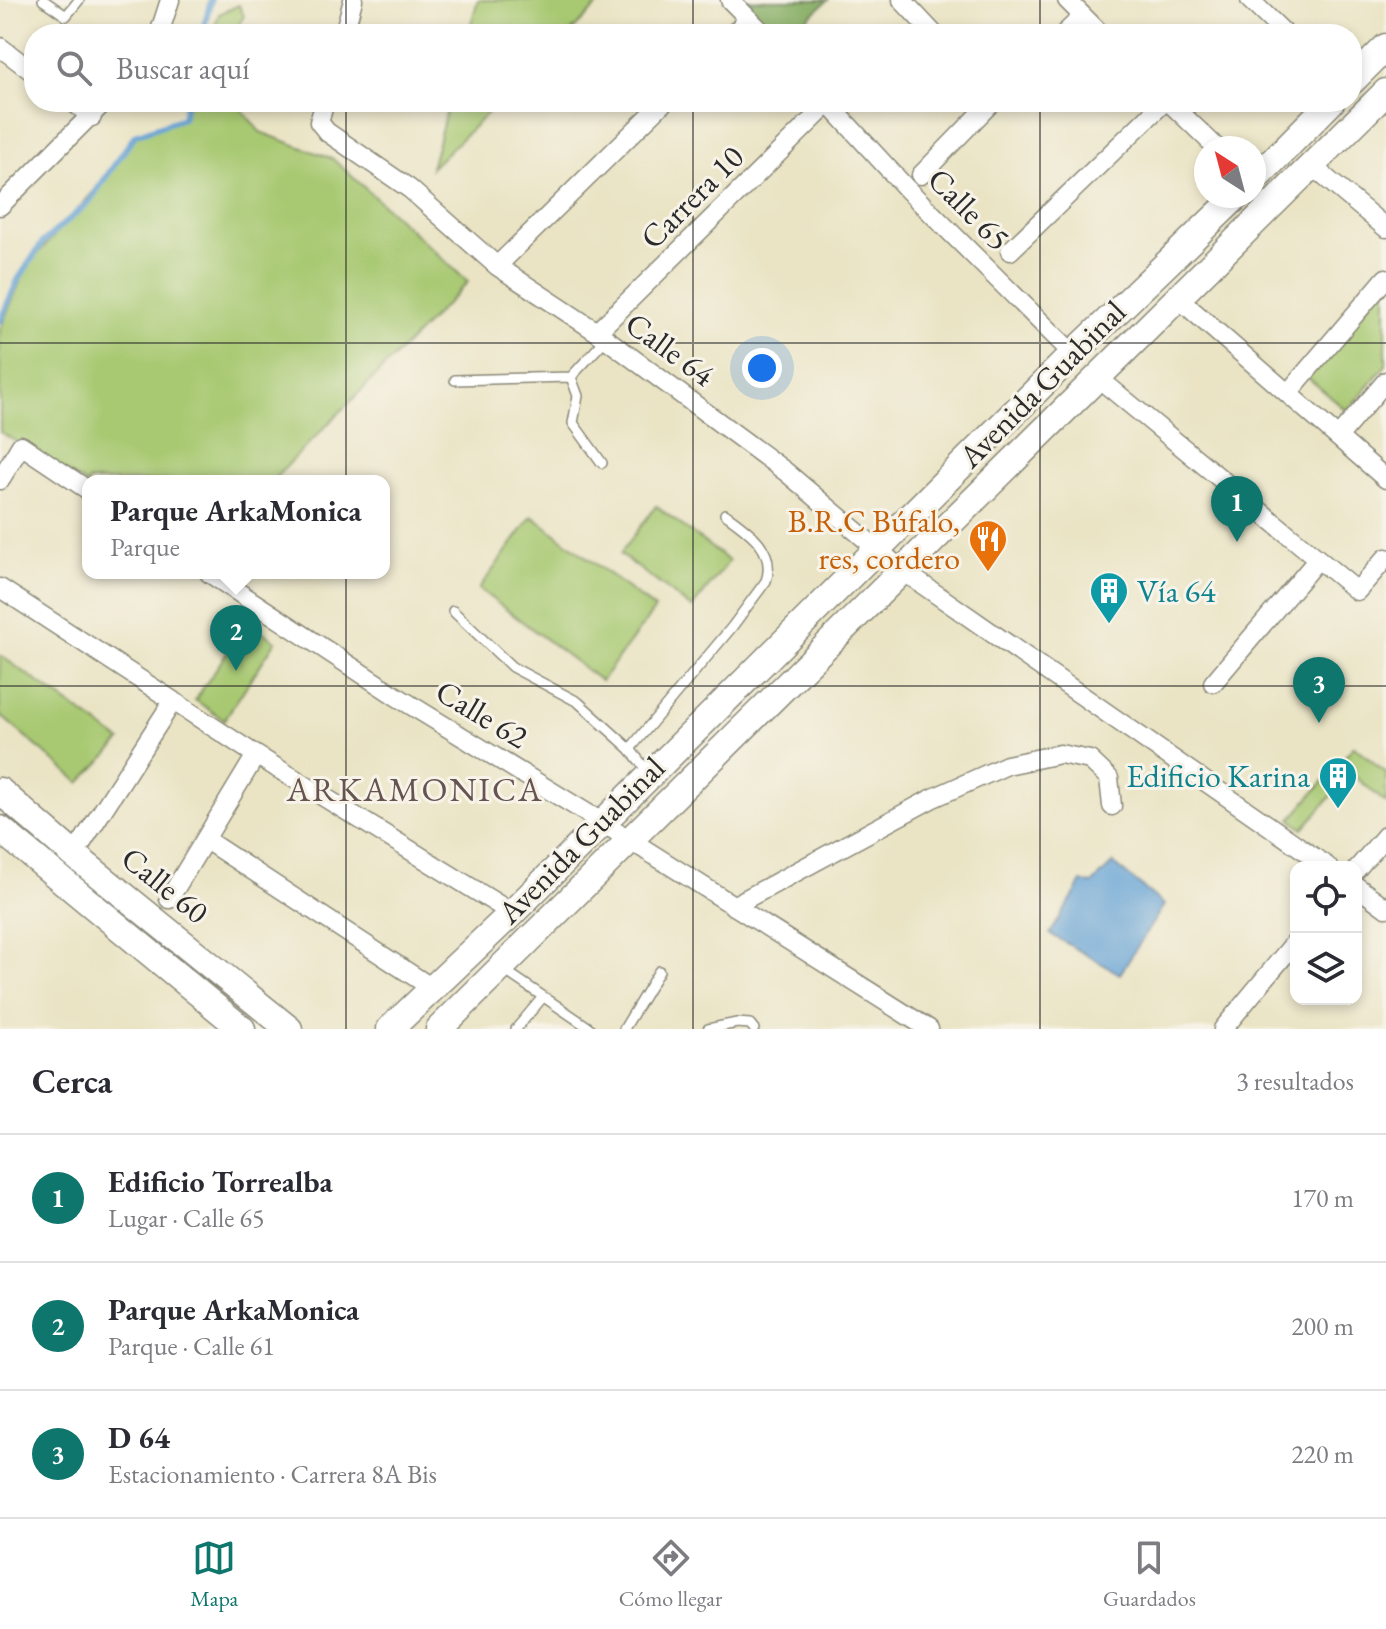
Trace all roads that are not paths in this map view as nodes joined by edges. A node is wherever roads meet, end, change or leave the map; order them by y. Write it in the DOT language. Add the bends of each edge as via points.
graph roads {
  1 [pos="43,0"];
  2 [pos="79,0"];
  3 [pos="170,0"];
  4 [pos="353,0"];
  5 [pos="730,0"];
  6 [pos="902,0"];
  7 [pos="1067,0"];
  8 [pos="1250,0"];
  9 [pos="1083,16"];
  10 [pos="749,19"];
  11 [pos="162,24"];
  12 [pos="347,24"];
  13 [pos="744,24"];
  14 [pos="754,24"];
  15 [pos="925,24"];
  16 [pos="1075,24"];
  17 [pos="1091,24"];
  18 [pos="1275,24"];
  19 [pos="0,47"];
  20 [pos="1386,47"];
  21 [pos="24,65"];
  22 [pos="1362,71"];
  23 [pos="1386,92"];
  24 [pos="95,112"];
  25 [pos="322,112"];
  26 [pos="654,112"];
  27 [pos="819,112"];
  28 [pos="836,112"];
  29 [pos="982,112"];
  30 [pos="1156,112"];
  31 [pos="1177,112"];
  32 [pos="1321,112"];
  33 [pos="1204,136"];
  34 [pos="1313,167"];
  35 [pos="1266,168"];
  36 [pos="921,175"];
  37 [pos="0,206"];
  38 [pos="1225,208"];
  39 [pos="1386,228"];
  40 [pos="1010,251"];
  41 [pos="497,266"];
  42 [pos="1386,278"];
  43 [pos="1178,298"];
  44 [pos="602,336"];
  45 [pos="1073,354"];
  46 [pos="571,377"];
  47 [pos="1097,377"];
  48 [pos="455,380"];
  49 [pos="1386,381"];
  50 [pos="1288,393"];
  51 [pos="1338,437"];
  52 [pos="602,463"];
  53 [pos="1386,479"];
  54 [pos="0,480"];
  55 [pos="82,486"];
  56 [pos="725,514"];
  57 [pos="880,549"];
  58 [pos="1386,558"];
  59 [pos="1318,559"];
  60 [pos="903,571"];
  61 [pos="218,579"];
  62 [pos="0,588"];
  63 [pos="453,611"];
  64 [pos="1213,683"];
  65 [pos="173,701"];
  66 [pos="630,749"];
  67 [pos="256,755"];
  68 [pos="651,775"];
  69 [pos="0,791"];
  70 [pos="1112,806"];
  71 [pos="603,823"];
  72 [pos="0,829"];
  73 [pos="1386,835"];
  74 [pos="628,839"];
  75 [pos="206,840"];
  76 [pos="74,855"];
  77 [pos="1319,861"];
  78 [pos="1362,863"];
  79 [pos="1362,890"];
  80 [pos="169,899"];
  81 [pos="733,906"];
  82 [pos="1386,908"];
  83 [pos="512,913"];
  84 [pos="1290,948"];
  85 [pos="501,968"];
  86 [pos="659,971"];
  87 [pos="432,988"];
  88 [pos="543,997"];
  89 [pos="231,1025"];
  90 [pos="588,1028"];
  91 [pos="289,1029"];
  92 [pos="390,1029"];
  93 [pos="439,1029"];
  94 [pos="516,1029"];
  95 [pos="624,1029"];
  96 [pos="708,1029"];
  97 [pos="754,1029"];
  98 [pos="929,1029"];
  99 [pos="1223,1029"];
  1 -- 2 [label="lane" via="66,16"];
  3 -- 11 [label="street"];
  4 -- 12 [label="street"];
  5 -- 10 [label="street"];
  6 -- 15 [label="street"];
  7 -- 9 [label="street"];
  8 -- 18 [label="street"];
  9 -- 16 [label="street"];
  9 -- 17 [label="street"];
  10 -- 13 [label="street"];
  10 -- 14 [label="street"];
  19 -- 21 [label="street"];
  20 -- 22 [label="main road"];
  23 -- 34 [label="main road, Avenida Guabinal"];
  24 -- 37 [label="street"];
  25 -- 41 [label="street, Calle 64" via="319,122 327,132 410,189"];
  26 -- 41 [label="street"];
  27 -- 44 [label="street, Carrera 10"];
  28 -- 45 [label="street, Calle 65"];
  29 -- 36 [label="street"];
  30 -- 40 [label="street"];
  31 -- 33 [label="street"];
  32 -- 35 [label="main road"];
  34 -- 39 [label="street"];
  34 -- 43 [label="main road, Avenida Guabinal"];
  38 -- 45 [label="main road, Avenida Guabinal"];
  41 -- 44 [label="street, Calle 64"];
  42 -- 50 [label="street"];
  43 -- 47 [label="main road, Avenida Guabinal"];
  43 -- 50 [label="street"];
  44 -- 46 [label="lane"];
  44 -- 57 [label="street, Calle 64"];
  45 -- 57 [label="main road, Avenida Guabinal"];
  46 -- 48 [label="lane"];
  46 -- 52 [label="lane" via="578,396 573,423"];
  47 -- 59 [label="street"];
  47 -- 60 [label="main road, Avenida Guabinal"];
  49 -- 51 [label="street"];
  50 -- 51 [label="street"];
  51 -- 53 [label="street"];
  54 -- 55 [label="street" via="21,445"];
  56 -- 66 [label="lane" via="758,539 766,554 766,581"];
  57 -- 60 [label="street, Calle 64"];
  57 -- 68 [label="main road, Avenida Guabinal"];
  58 -- 59 [label="street" via="1357,591"];
  59 -- 64 [label="street"];
  60 -- 74 [label="main road, Avenida Guabinal"];
  60 -- 77 [label="street, Calle 64"];
  61 -- 71 [label="street, Calle 62"];
  62 -- 65 [label="street"];
  63 -- 66 [label="lane" via="512,667 578,702"];
  65 -- 67 [label="street"];
  65 -- 76 [label="street"];
  66 -- 68 [label="lane"];
  67 -- 75 [label="street"];
  67 -- 83 [label="street"];
  68 -- 71 [label="main road, Avenida Guabinal"];
  69 -- 76 [label="main road, Calle 60"];
  70 -- 81 [label="street" via="1109,778 1090,760 1060,754 1007,765 931,799"];
  71 -- 74 [label="street, Calle 62"];
  71 -- 83 [label="main road, Avenida Guabinal"];
  72 -- 89 [label="main road, Calle 60"];
  73 -- 78 [label="street"];
  74 -- 81 [label="street, Calle 62"];
  74 -- 85 [label="main road, Avenida Guabinal"];
  75 -- 80 [label="street"];
  75 -- 87 [label="street"];
  76 -- 91 [label="main road, Calle 60"];
  79 -- 82 [label="street"];
  81 -- 98 [label="street, Calle 62"];
  83 -- 87 [label="main road, Avenida Guabinal"];
  84 -- 99 [label="street"];
  85 -- 88 [label="lane"];
  85 -- 93 [label="main road, Avenida Guabinal"];
  86 -- 95 [label="lane"];
  87 -- 92 [label="main road, Avenida Guabinal"];
  88 -- 90 [label="lane"];
  88 -- 94 [label="lane"];
  96 -- 97 [label="lane" via="737,1023"];
}
